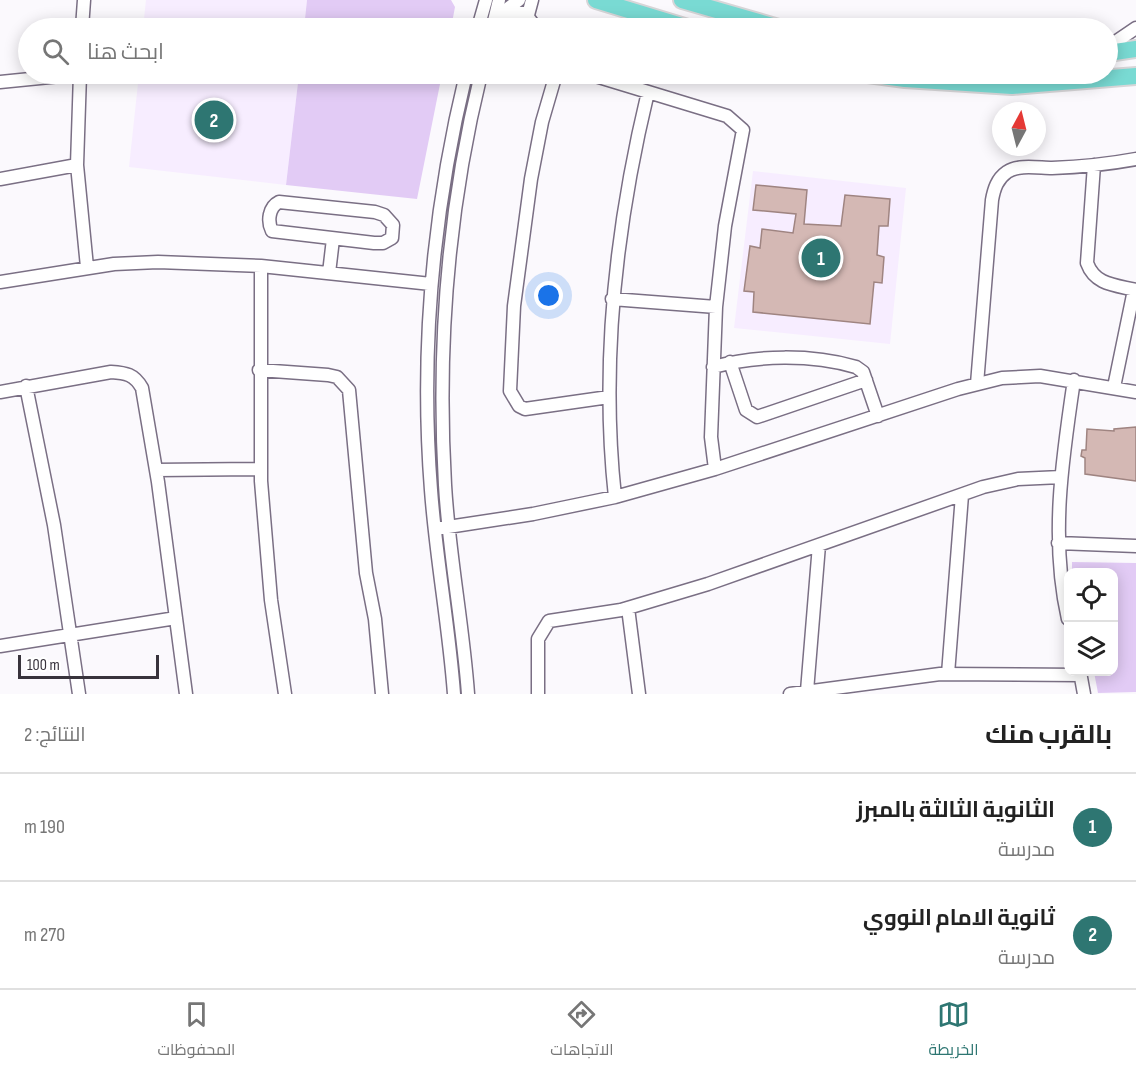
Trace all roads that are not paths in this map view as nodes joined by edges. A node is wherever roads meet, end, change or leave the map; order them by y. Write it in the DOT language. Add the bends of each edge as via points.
graph roads {
  1 [pos="84,0"];
  2 [pos="480,0"];
  3 [pos="486,0"];
  4 [pos="499,0"];
  5 [pos="519,0"];
  6 [pos="532,0"];
  7 [pos="596,0"];
  8 [pos="682,0"];
  9 [pos="482,13"];
  10 [pos="528,15"];
  11 [pos="83,18"];
  12 [pos="481,18"];
  13 [pos="496,18"];
  14 [pos="501,18"];
  15 [pos="507,18"];
  16 [pos="530,18"];
  17 [pos="655,18"];
  18 [pos="745,18"];
  19 [pos="1136,28"];
  20 [pos="1118,40"];
  21 [pos="1136,49"];
  22 [pos="1118,51"];
  23 [pos="1136,76"];
  24 [pos="1118,77"];
  25 [pos="18,80"];
  26 [pos="0,82"];
  27 [pos="80,84"];
  28 [pos="464,84"];
  29 [pos="479,84"];
  30 [pos="553,84"];
  31 [pos="622,84"];
  32 [pos="981,84"];
  33 [pos="1037,84"];
  34 [pos="648,92"];
  35 [pos="1136,159"];
  36 [pos="77,165"];
  37 [pos="1094,165"];
  38 [pos="0,179"];
  39 [pos="333,239"];
  40 [pos="261,266"];
  41 [pos="87,267"];
  42 [pos="329,273"];
  43 [pos="0,282"];
  44 [pos="431,284"];
  45 [pos="1135,290"];
  46 [pos="612,299"];
  47 [pos="716,307"];
  48 [pos="730,362"];
  49 [pos="713,367"];
  50 [pos="259,370"];
  51 [pos="866,380"];
  52 [pos="1074,380"];
  53 [pos="977,384"];
  54 [pos="26,386"];
  55 [pos="1114,387"];
  56 [pos="0,392"];
  57 [pos="1136,392"];
  58 [pos="609,397"];
  59 [pos="878,416"];
  60 [pos="261,469"];
  61 [pos="715,469"];
  62 [pos="156,470"];
  63 [pos="1061,477"];
  64 [pos="962,495"];
  65 [pos="615,496"];
  66 [pos="449,527"];
  67 [pos="435,529"];
  68 [pos="1058,543"];
  69 [pos="819,545"];
  70 [pos="1136,546"];
  71 [pos="1064,598"];
  72 [pos="628,608"];
  73 [pos="176,618"];
  74 [pos="71,633"];
  75 [pos="0,646"];
  76 [pos="1064,673"];
  77 [pos="948,674"];
  78 [pos="1081,676"];
  79 [pos="807,691"];
  80 [pos="79,694"];
  81 [pos="186,694"];
  82 [pos="285,694"];
  83 [pos="382,694"];
  84 [pos="454,694"];
  85 [pos="468,694"];
  86 [pos="538,694"];
  87 [pos="639,694"];
  88 [pos="790,694"];
  89 [pos="1084,694"];
  1 -- 11 [label="street"];
  2 -- 9 [label="street"];
  3 -- 9 [label="street"];
  4 -- 13 [label="street"];
  5 -- 14 [label="street"];
  6 -- 10 [label="street"];
  7 -- 17 [label="main road"];
  8 -- 18 [label="main road"];
  9 -- 12 [label="street"];
  10 -- 15 [label="street" via="520,11"];
  10 -- 16 [label="street"];
  19 -- 20 [label="street"];
  21 -- 22 [label="main road"];
  23 -- 24 [label="main road"];
  25 -- 26 [label="street"];
  27 -- 36 [label="street"];
  28 -- 44 [label="street" via="442,192"];
  29 -- 66 [label="street" via="459,184 442,341"];
  30 -- 58 [label="street" via="531,179 513,306 510,391 525,409"];
  31 -- 34 [label="street"];
  32 -- 33 [label="main road"];
  34 -- 46 [label="street" via="632,161"];
  34 -- 47 [label="street" via="727,116 743,130 725,226"];
  35 -- 37 [label="street"];
  36 -- 38 [label="street"];
  36 -- 41 [label="street"];
  37 -- 45 [label="street" via="1087,263 1094,277 1102,282"];
  37 -- 53 [label="street" via="1018,168 1008,171 994,188"];
  39 -- 39 [label="street" via="272,231 271,210 279,202 375,212 384,214 393,225 392,238 383,243"];
  39 -- 42 [label="street"];
  40 -- 41 [label="street" via="158,262"];
  40 -- 42 [label="street"];
  40 -- 50 [label="street"];
  41 -- 43 [label="street"];
  42 -- 44 [label="street"];
  44 -- 67 [label="street" via="427,392"];
  45 -- 55 [label="street"];
  46 -- 47 [label="street"];
  46 -- 58 [label="street"];
  47 -- 49 [label="street"];
  48 -- 49 [label="street"];
  48 -- 51 [label="street" via="780,357 850,365 863,372"];
  48 -- 51 [label="street" via="746,410 758,417"];
  49 -- 61 [label="street" via="711,437"];
  50 -- 60 [label="street"];
  50 -- 83 [label="street" via="328,375 337,377 349,390"];
  51 -- 59 [label="street"];
  52 -- 53 [label="street" via="1024,376"];
  52 -- 55 [label="street"];
  52 -- 63 [label="street"];
  53 -- 59 [label="street"];
  54 -- 56 [label="street"];
  54 -- 62 [label="street" via="111,372 136,378 142,388"];
  54 -- 74 [label="street"];
  55 -- 57 [label="street"];
  58 -- 65 [label="street"];
  59 -- 61 [label="street"];
  60 -- 62 [label="street"];
  60 -- 82 [label="street" via="270,589"];
  61 -- 65 [label="street"];
  62 -- 73 [label="street"];
  63 -- 64 [label="street" via="1018,479"];
  63 -- 68 [label="street"];
  64 -- 69 [label="street"];
  64 -- 77 [label="street"];
  65 -- 66 [label="street"];
  66 -- 67 [label="street"];
  66 -- 85 [label="street"];
  67 -- 84 [label="street"];
  68 -- 70 [label="street"];
  68 -- 71 [label="street"];
  69 -- 72 [label="street"];
  69 -- 79 [label="street"];
  72 -- 86 [label="street" via="549,621 538,639"];
  72 -- 87 [label="street"];
  73 -- 74 [label="street"];
  73 -- 81 [label="street"];
  74 -- 75 [label="street"];
  74 -- 80 [label="street"];
  76 -- 77 [label="street"];
  77 -- 79 [label="street"];
  78 -- 89 [label="street"];
  79 -- 88 [label="street"];
}
